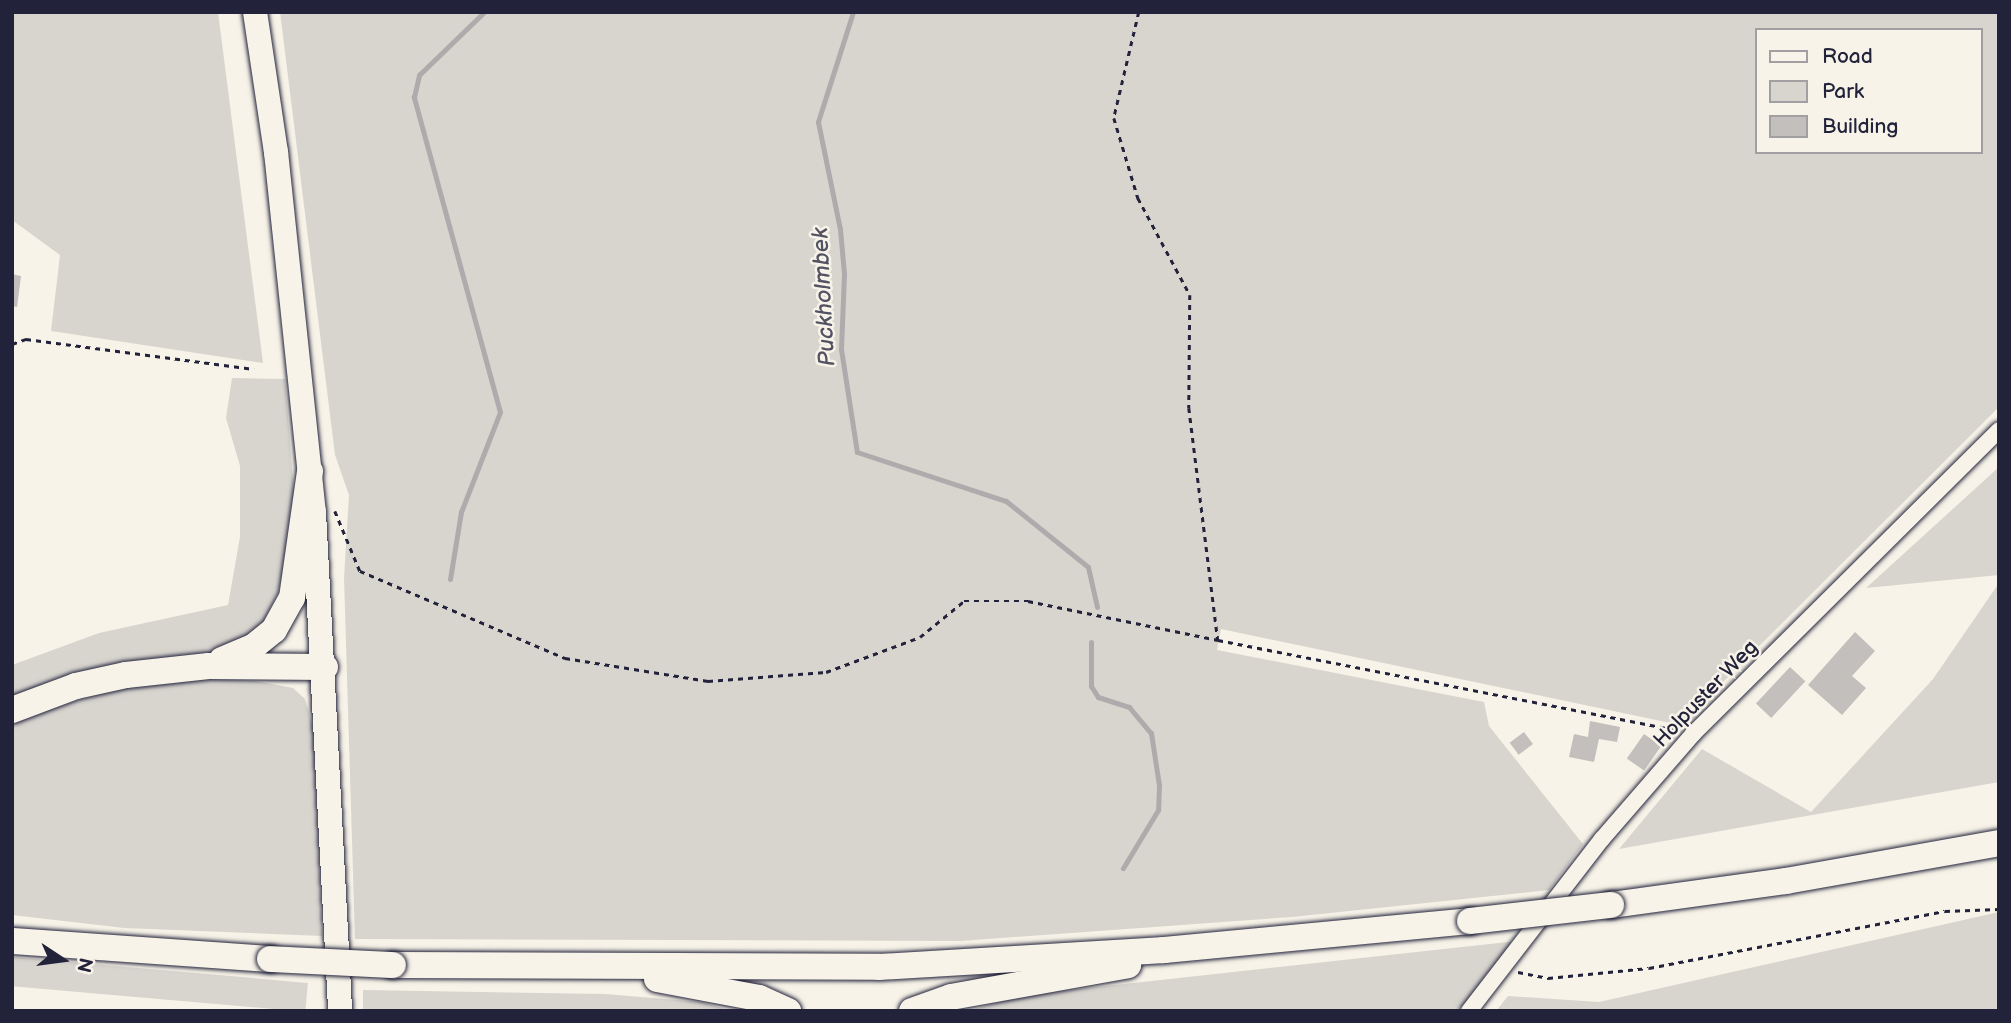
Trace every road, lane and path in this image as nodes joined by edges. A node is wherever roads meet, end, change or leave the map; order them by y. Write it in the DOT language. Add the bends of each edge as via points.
graph roads {
  1 [pos="255,12"];
  2 [pos="1139,12"];
  3 [pos="12,344"];
  4 [pos="254,369"];
  5 [pos="1999,430"];
  6 [pos="310,471"];
  7 [pos="314,512"];
  8 [pos="1218,640"];
  9 [pos="209,666"];
  10 [pos="325,667"];
  11 [pos="12,710"];
  12 [pos="1693,734"];
  13 [pos="1999,843"];
  14 [pos="1999,909"];
  15 [pos="12,930"];
  16 [pos="12,942"];
  17 [pos="41,944"];
  18 [pos="1164,950"];
  19 [pos="593,967"];
  20 [pos="1516,972"];
  21 [pos="340,1011"];
  22 [pos="788,1011"];
  23 [pos="912,1011"];
  24 [pos="1469,1011"];
  1 -- 6 [label="main road" via="276,152"];
  2 -- 8 [label="path" via="1114,118 1138,198 1190,295 1189,408"];
  3 -- 4 [label="path" via="26,339"];
  5 -- 12 [label="street, Holpuster Weg"];
  6 -- 7 [label="main road"];
  6 -- 9 [label="highway" via="292,598 274,630 253,647"];
  7 -- 8 [label="path" via="334,509 360,571 449,610 565,658 708,681 826,673 920,637 964,601 1028,601"];
  7 -- 10 [label="main road"];
  8 -- 12 [label="path"];
  9 -- 10 [label="highway"];
  9 -- 11 [label="highway" via="76,686"];
  10 -- 21 [label="main road"];
  12 -- 24 [label="street, Holpuster Weg" via="1602,839"];
  13 -- 18 [label="highway, bridge" via="1786,881 1611,905"];
  14 -- 20 [label="path" via="1945,911 1649,968 1548,978"];
  15 -- 17 [label="highway"];
  16 -- 17 [label="highway"];
  17 -- 19 [label="highway, bridge" via="393,965"];
  18 -- 19 [label="highway" via="879,967"];
  18 -- 23 [label="highway" via="1118,969 1008,985"];
  19 -- 22 [label="highway" via="759,998"];
}
